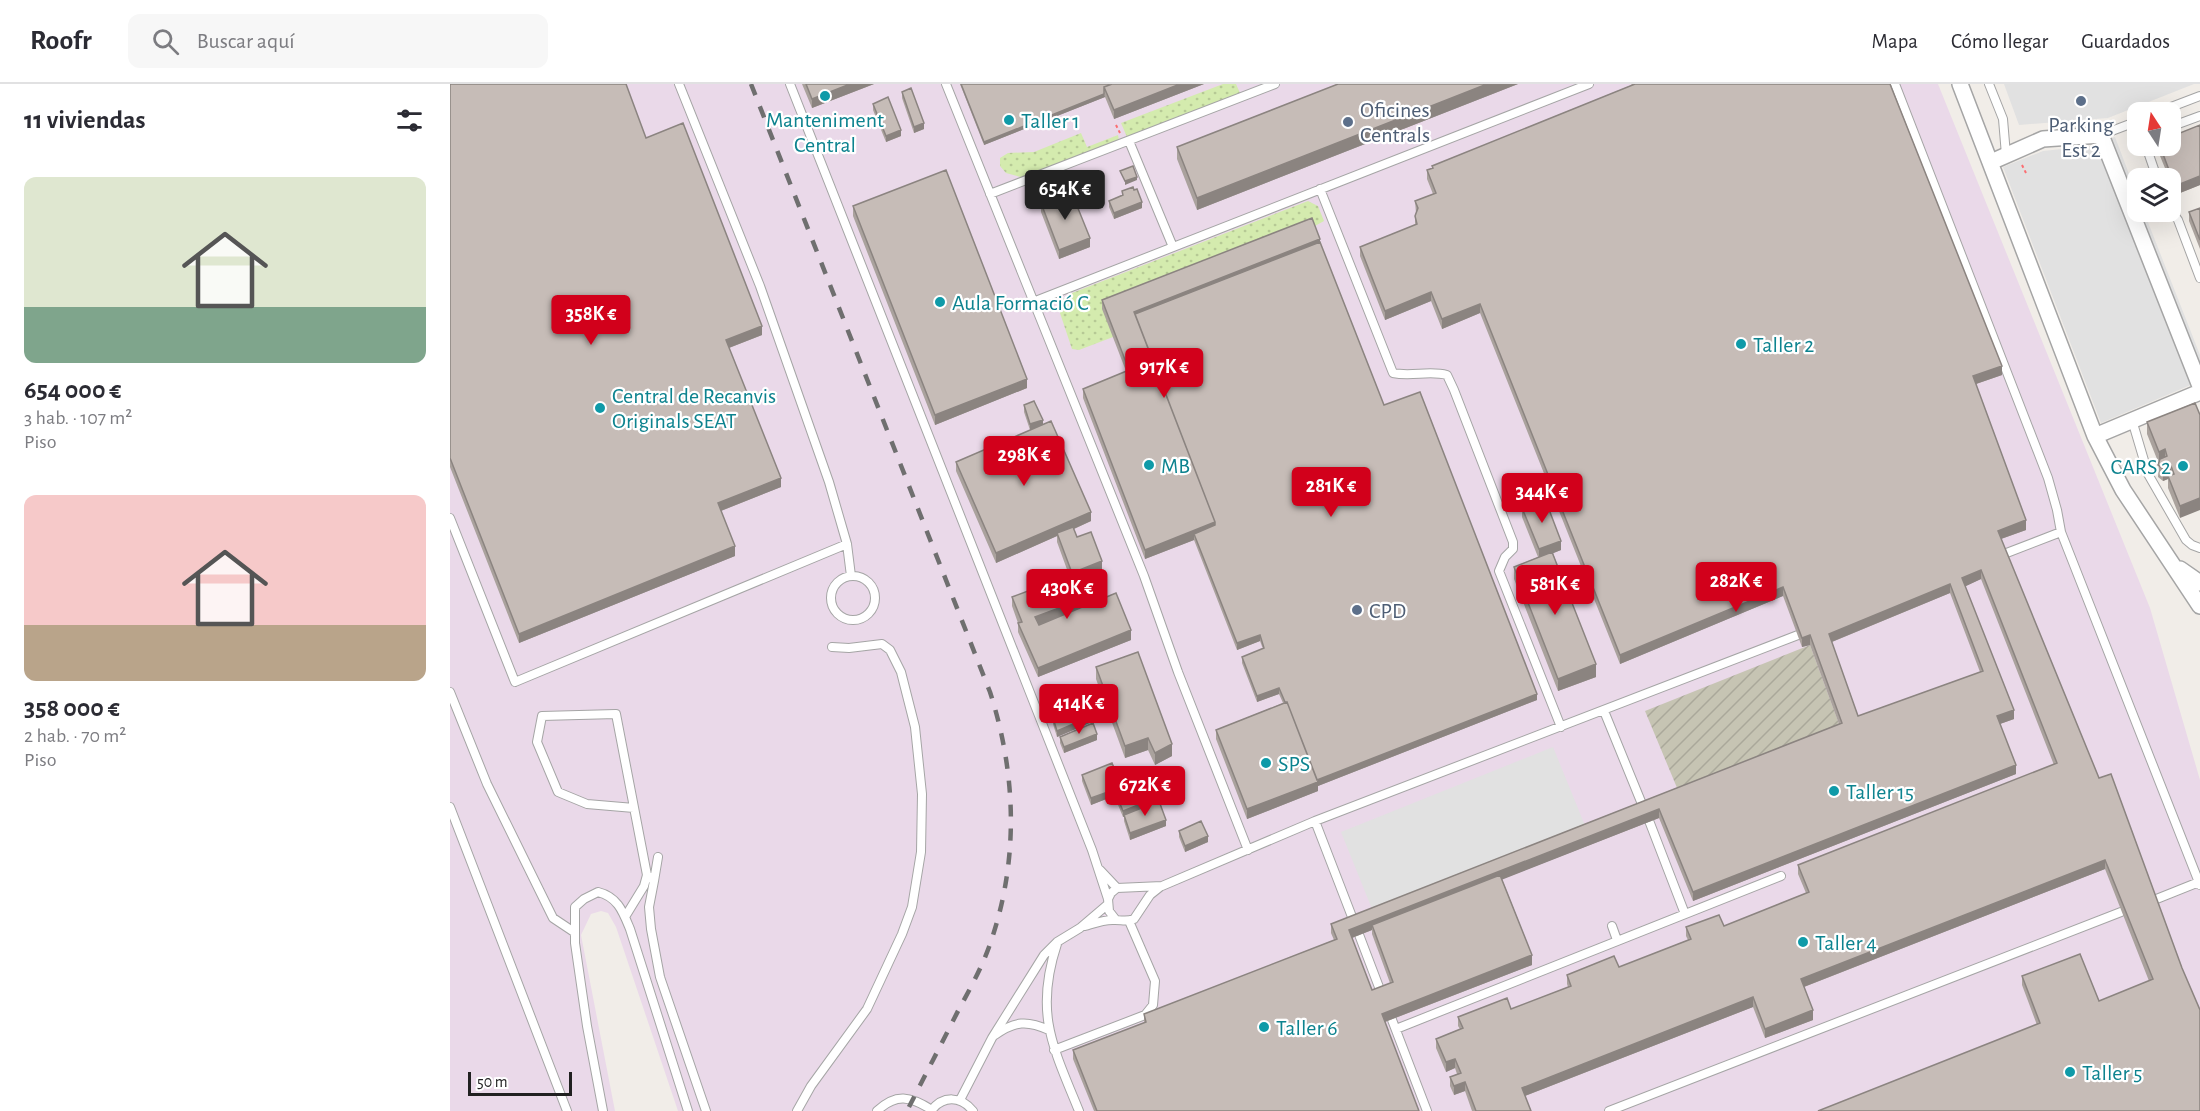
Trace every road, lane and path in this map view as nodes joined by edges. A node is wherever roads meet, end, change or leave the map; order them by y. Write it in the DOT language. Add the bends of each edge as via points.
graph roads {
  1 [pos="679,84"];
  2 [pos="790,84"];
  3 [pos="946,84"];
  4 [pos="1275,84"];
  5 [pos="1589,84"];
  6 [pos="1895,84"];
  7 [pos="1960,84"];
  8 [pos="1989,84"];
  9 [pos="2200,96"];
  10 [pos="2181,103"];
  11 [pos="2200,116"];
  12 [pos="2181,123"];
  13 [pos="2127,125"];
  14 [pos="2101,135"];
  15 [pos="1129,141"];
  16 [pos="2006,155"];
  17 [pos="1991,162"];
  18 [pos="1320,189"];
  19 [pos="990,194"];
  20 [pos="2179,222"];
  21 [pos="1173,247"];
  22 [pos="2200,278"];
  23 [pos="1033,302"];
  24 [pos="2200,386"];
  25 [pos="2200,392"];
  26 [pos="2132,420"];
  27 [pos="2095,436"];
  28 [pos="450,518"];
  29 [pos="2061,532"];
  30 [pos="848,544"];
  31 [pos="2200,548"];
  32 [pos="2004,555"];
  33 [pos="2175,566"];
  34 [pos="851,576"];
  35 [pos="2200,583"];
  36 [pos="2200,606"];
  37 [pos="1798,635"];
  38 [pos="832,647"];
  39 [pos="450,692"];
  40 [pos="1604,711"];
  41 [pos="1561,727"];
  42 [pos="450,807"];
  43 [pos="634,808"];
  44 [pos="1644,809"];
  45 [pos="1648,818"];
  46 [pos="1315,821"];
  47 [pos="1248,850"];
  48 [pos="658,857"];
  49 [pos="1099,869"];
  50 [pos="647,875"];
  51 [pos="1781,876"];
  52 [pos="654,881"];
  53 [pos="2199,884"];
  54 [pos="1162,886"];
  55 [pos="1117,888"];
  56 [pos="1132,888"];
  57 [pos="2154,900"];
  58 [pos="1108,902"];
  59 [pos="1142,906"];
  60 [pos="2121,912"];
  61 [pos="1685,914"];
  62 [pos="625,917"];
  63 [pos="1116,920"];
  64 [pos="1129,921"];
  65 [pos="1354,922"];
  66 [pos="1612,926"];
  67 [pos="1080,928"];
  68 [pos="574,932"];
  69 [pos="1358,932"];
  70 [pos="1617,940"];
  71 [pos="1057,942"];
  72 [pos="1396,1029"];
  73 [pos="1048,1030"];
  74 [pos="992,1038"];
  75 [pos="1054,1050"];
  76 [pos="960,1100"];
  77 [pos="931,1110"];
  78 [pos="567,1111"];
  79 [pos="603,1111"];
  80 [pos="688,1111"];
  81 [pos="706,1111"];
  82 [pos="797,1111"];
  83 [pos="877,1111"];
  84 [pos="973,1111"];
  85 [pos="1079,1111"];
  86 [pos="1427,1111"];
  87 [pos="1609,1111"];
  1 -- 30 [label="lane" via="760,286"];
  2 -- 49 [label="lane"];
  3 -- 19 [label="lane"];
  4 -- 15 [label="lane"];
  5 -- 18 [label="lane"];
  6 -- 29 [label="lane" via="2048,478"];
  7 -- 17 [label="street"];
  8 -- 16 [label="lane" via="2003,119"];
  9 -- 10 [label="lane"];
  11 -- 12 [label="lane"];
  13 -- 14 [label="lane"];
  14 -- 16 [label="street" via="2043,139"];
  14 -- 24 [label="street"];
  15 -- 19 [label="lane"];
  15 -- 21 [label="lane"];
  16 -- 17 [label="street"];
  17 -- 27 [label="street"];
  18 -- 21 [label="lane"];
  18 -- 41 [label="lane" via="1393,373 1405,376 1436,372 1447,375 1451,382 1513,542 1513,549 1499,571"];
  19 -- 23 [label="lane"];
  20 -- 22 [label="lane"];
  21 -- 23 [label="lane"];
  23 -- 47 [label="lane" via="1144,576"];
  25 -- 26 [label="street"];
  26 -- 27 [label="street"];
  26 -- 31 [label="lane" via="2148,474 2186,540"];
  27 -- 33 [label="street" via="2123,490"];
  28 -- 30 [label="lane" via="515,682"];
  29 -- 32 [label="lane"];
  29 -- 53 [label="lane"];
  30 -- 34 [label="lane"];
  33 -- 35 [label="street"];
  33 -- 36 [label="street"];
  34 -- 34 [label="lane" via="837,583 831,597 842,617 858,619 872,609 874,590 861,577"];
  37 -- 40 [label="lane"];
  38 -- 82 [label="lane" via="882,644 890,650 901,672 915,727 922,794 921,852 912,908 867,1009"];
  39 -- 68 [label="lane" via="487,784 554,918"];
  40 -- 41 [label="lane"];
  40 -- 44 [label="lane"];
  41 -- 46 [label="lane"];
  42 -- 78 [label="lane"];
  43 -- 43 [label="lane" via="616,714 542,716 537,742 558,792 587,804"];
  43 -- 50 [label="lane"];
  45 -- 61 [label="lane"];
  46 -- 47 [label="lane"];
  46 -- 65 [label="lane"];
  47 -- 54 [label="lane"];
  48 -- 52 [label="lane"];
  49 -- 55 [label="lane"];
  49 -- 58 [label="lane"];
  50 -- 52 [label="lane"];
  50 -- 62 [label="lane"];
  51 -- 61 [label="lane"];
  52 -- 81 [label="lane" via="649,907 660,977"];
  53 -- 57 [label="lane"];
  54 -- 56 [label="lane"];
  54 -- 59 [label="lane"];
  55 -- 56 [label="lane"];
  55 -- 58 [label="lane"];
  56 -- 59 [label="lane" via="1139,893"];
  58 -- 63 [label="lane"];
  58 -- 67 [label="lane"];
  59 -- 64 [label="lane"];
  60 -- 87 [label="lane"];
  61 -- 70 [label="lane"];
  62 -- 68 [label="lane" via="609,895 598,892 575,907"];
  62 -- 80 [label="lane"];
  63 -- 64 [label="lane"];
  63 -- 67 [label="lane"];
  64 -- 75 [label="lane" via="1155,981 1153,1005 1145,1015"];
  66 -- 70 [label="lane"];
  67 -- 71 [label="lane"];
  68 -- 79 [label="lane"];
  69 -- 72 [label="lane"];
  70 -- 72 [label="lane"];
  71 -- 73 [label="lane" via="1047,981"];
  71 -- 74 [label="lane" via="1035,967"];
  72 -- 86 [label="lane"];
  73 -- 74 [label="lane" via="1020,1023"];
  73 -- 75 [label="lane"];
  74 -- 76 [label="lane"];
  75 -- 85 [label="lane"];
  76 -- 77 [label="lane" via="944,1100"];
  76 -- 84 [label="lane"];
  77 -- 83 [label="lane" via="913,1100 898,1098"];
}
